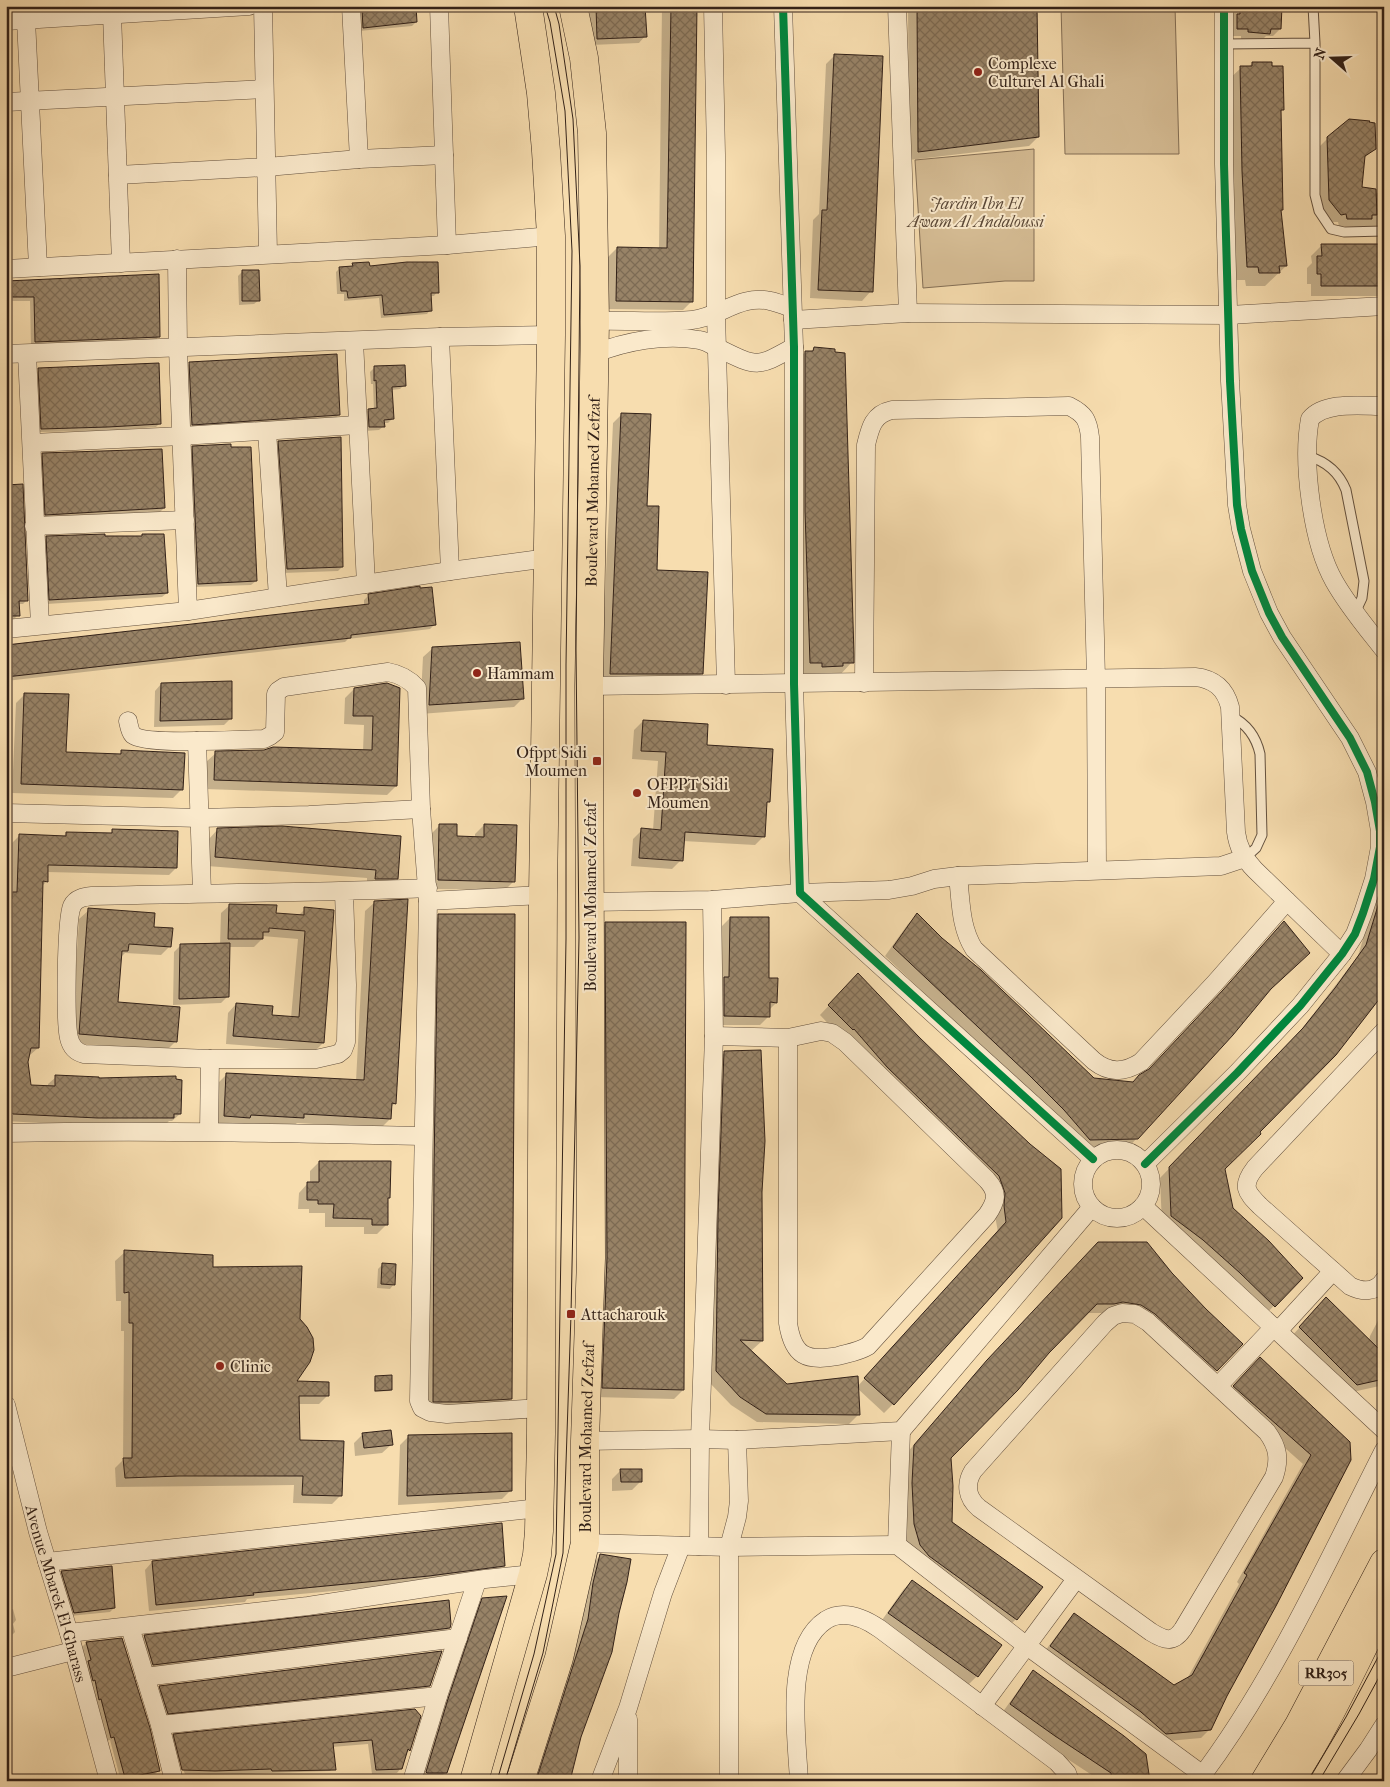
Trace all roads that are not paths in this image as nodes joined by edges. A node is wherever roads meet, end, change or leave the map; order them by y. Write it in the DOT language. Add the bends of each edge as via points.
graph roads {
  1 [pos="249,6"];
  2 [pos="262,6"];
  3 [pos="351,6"];
  4 [pos="439,6"];
  5 [pos="528,6"];
  6 [pos="573,6"];
  7 [pos="713,6"];
  8 [pos="783,6"];
  9 [pos="897,6"];
  10 [pos="1224,6"];
  11 [pos="1313,6"];
  12 [pos="117,11"];
  13 [pos="26,20"];
  14 [pos="6,21"];
  15 [pos="1315,43"];
  16 [pos="1224,44"];
  17 [pos="264,89"];
  18 [pos="115,96"];
  19 [pos="29,101"];
  20 [pos="6,102"];
  21 [pos="444,155"];
  22 [pos="359,159"];
  23 [pos="267,167"];
  24 [pos="118,175"];
  25 [pos="1384,231"];
  26 [pos="551,236"];
  27 [pos="447,245"];
  28 [pos="268,254"];
  29 [pos="177,259"];
  30 [pos="120,263"];
  31 [pos="38,267"];
  32 [pos="6,269"];
  33 [pos="1384,306"];
  34 [pos="908,312"];
  35 [pos="716,314"];
  36 [pos="792,314"];
  37 [pos="1229,315"];
  38 [pos="595,320"];
  39 [pos="551,334"];
  40 [pos="440,337"];
  41 [pos="354,341"];
  42 [pos="794,347"];
  43 [pos="178,348"];
  44 [pos="717,348"];
  45 [pos="6,354"];
  46 [pos="27,354"];
  47 [pos="594,354"];
  48 [pos="1384,406"];
  49 [pos="356,425"];
  50 [pos="267,431"];
  51 [pos="182,436"];
  52 [pos="32,442"];
  53 [pos="1308,456"];
  54 [pos="185,520"];
  55 [pos="34,526"];
  56 [pos="548,558"];
  57 [pos="450,571"];
  58 [pos="366,584"];
  59 [pos="278,598"];
  60 [pos="188,611"];
  61 [pos="1355,613"];
  62 [pos="40,625"];
  63 [pos="6,629"];
  64 [pos="1384,650"];
  65 [pos="1096,679"];
  66 [pos="864,683"];
  67 [pos="726,684"];
  68 [pos="794,684"];
  69 [pos="589,686"];
  70 [pos="1231,716"];
  71 [pos="128,721"];
  72 [pos="197,741"];
  73 [pos="421,809"];
  74 [pos="6,813"];
  75 [pos="200,818"];
  76 [pos="1382,831"];
  77 [pos="1244,858"];
  78 [pos="1097,870"];
  79 [pos="958,876"];
  80 [pos="344,892"];
  81 [pos="202,893"];
  82 [pos="800,893"];
  83 [pos="428,895"];
  84 [pos="543,895"];
  85 [pos="712,900"];
  86 [pos="1286,901"];
  87 [pos="590,902"];
  88 [pos="1342,954"];
  89 [pos="1384,1031"];
  90 [pos="714,1036"];
  91 [pos="788,1038"];
  92 [pos="210,1059"];
  93 [pos="210,1132"];
  94 [pos="6,1133"];
  95 [pos="423,1136"];
  96 [pos="1093,1159"];
  97 [pos="1145,1164"];
  98 [pos="1142,1206"];
  99 [pos="1092,1207"];
  100 [pos="1333,1270"];
  101 [pos="1384,1280"];
  102 [pos="1276,1329"];
  103 [pos="1218,1386"];
  104 [pos="6,1405"];
  105 [pos="541,1408"];
  106 [pos="1384,1430"];
  107 [pos="901,1431"];
  108 [pos="700,1439"];
  109 [pos="737,1440"];
  110 [pos="585,1441"];
  111 [pos="1384,1450"];
  112 [pos="539,1508"];
  113 [pos="585,1543"];
  114 [pos="898,1545"];
  115 [pos="681,1546"];
  116 [pos="699,1546"];
  117 [pos="729,1547"];
  118 [pos="47,1562"];
  119 [pos="1384,1563"];
  120 [pos="533,1574"];
  121 [pos="1076,1578"];
  122 [pos="477,1581"];
  123 [pos="1384,1606"];
  124 [pos="130,1627"];
  125 [pos="69,1634"];
  126 [pos="458,1638"];
  127 [pos="1027,1646"];
  128 [pos="73,1651"];
  129 [pos="6,1668"];
  130 [pos="146,1677"];
  131 [pos="438,1696"];
  132 [pos="982,1706"];
  133 [pos="628,1708"];
  134 [pos="160,1725"];
  135 [pos="1384,1725"];
  136 [pos="1200,1778"];
  137 [pos="109,1781"];
  138 [pos="174,1781"];
  139 [pos="412,1781"];
  140 [pos="474,1781"];
  141 [pos="520,1781"];
  142 [pos="600,1781"];
  143 [pos="628,1781"];
  144 [pos="729,1781"];
  145 [pos="799,1781"];
  146 [pos="1070,1781"];
  147 [pos="1265,1781"];
  148 [pos="1290,1781"];
  149 [pos="1345,1781"];
  1 -- 12 [label="street"];
  2 -- 17 [label="street"];
  3 -- 22 [label="street"];
  4 -- 21 [label="street"];
  5 -- 26 [label="main road" via="542,93"];
  6 -- 38 [label="main road, Boulevard Mohamed Zefzaf" via="584,58 592,133"];
  7 -- 35 [label="street"];
  8 -- 36 [label="street"];
  9 -- 34 [label="street"];
  10 -- 16 [label="street"];
  11 -- 15 [label="lane"];
  12 -- 13 [label="street"];
  12 -- 18 [label="street"];
  13 -- 14 [label="street"];
  13 -- 19 [label="street"];
  15 -- 16 [label="lane"];
  15 -- 25 [label="lane" via="1315,195 1319,211 1331,229 1344,232"];
  16 -- 37 [label="street"];
  17 -- 18 [label="street"];
  17 -- 23 [label="street"];
  18 -- 19 [label="street"];
  18 -- 24 [label="street"];
  19 -- 20 [label="street"];
  19 -- 31 [label="street"];
  21 -- 22 [label="street"];
  21 -- 27 [label="street"];
  22 -- 23 [label="street"];
  23 -- 24 [label="street"];
  23 -- 28 [label="street"];
  24 -- 30 [label="street"];
  26 -- 27 [label="street"];
  26 -- 39 [label="main road"];
  27 -- 28 [label="street"];
  28 -- 29 [label="street"];
  29 -- 30 [label="street"];
  29 -- 43 [label="street"];
  30 -- 31 [label="street"];
  31 -- 32 [label="street"];
  33 -- 37 [label="street"];
  34 -- 36 [label="street"];
  34 -- 37 [label="street"];
  35 -- 36 [label="street" via="749,300 770,300"];
  35 -- 38 [label="street" via="693,320"];
  35 -- 44 [label="street"];
  36 -- 42 [label="street"];
  37 -- 76 [label="street" via="1230,381 1244,548 1260,592 1282,637 1350,738 1366,772"];
  38 -- 47 [label="main road, Boulevard Mohamed Zefzaf"];
  39 -- 40 [label="street"];
  39 -- 56 [label="main road"];
  40 -- 41 [label="street"];
  40 -- 57 [label="street"];
  41 -- 43 [label="street"];
  41 -- 49 [label="street"];
  42 -- 44 [label="street" via="759,364 746,362"];
  42 -- 68 [label="street"];
  43 -- 46 [label="street"];
  43 -- 51 [label="street"];
  44 -- 47 [label="street" via="700,340 674,339 615,345"];
  44 -- 67 [label="street"];
  45 -- 46 [label="street"];
  46 -- 52 [label="street"];
  47 -- 69 [label="main road, Boulevard Mohamed Zefzaf"];
  48 -- 53 [label="street" via="1330,407 1316,412 1310,419"];
  49 -- 50 [label="street"];
  49 -- 58 [label="street"];
  50 -- 51 [label="street"];
  50 -- 59 [label="street"];
  51 -- 52 [label="street"];
  51 -- 54 [label="street"];
  52 -- 55 [label="street"];
  53 -- 61 [label="street" via="1320,549 1333,580"];
  53 -- 61 [label="lane" via="1331,467 1346,490 1364,581 1362,598"];
  54 -- 55 [label="street"];
  54 -- 60 [label="street"];
  55 -- 62 [label="street"];
  56 -- 57 [label="street"];
  56 -- 84 [label="main road"];
  57 -- 58 [label="street"];
  58 -- 59 [label="street"];
  59 -- 60 [label="street"];
  60 -- 62 [label="street"];
  61 -- 64 [label="street"];
  62 -- 63 [label="street"];
  65 -- 66 [label="street"];
  65 -- 66 [label="street" via="1089,423 1081,412 1070,406 892,410 882,412 875,420 866,445"];
  65 -- 70 [label="street" via="1211,680 1228,698"];
  65 -- 78 [label="street"];
  66 -- 68 [label="street"];
  67 -- 68 [label="street"];
  67 -- 69 [label="street"];
  68 -- 82 [label="street"];
  69 -- 87 [label="main road, Boulevard Mohamed Zefzaf"];
  70 -- 77 [label="street" via="1236,832"];
  70 -- 77 [label="lane" via="1251,731 1260,754 1262,835 1256,848"];
  71 -- 72 [label="street" via="131,732 140,739"];
  72 -- 73 [label="street" via="264,739 270,736 276,726 276,694 284,687 396,673 417,688"];
  72 -- 75 [label="street"];
  73 -- 75 [label="street"];
  73 -- 83 [label="street"];
  74 -- 75 [label="street"];
  75 -- 81 [label="street"];
  76 -- 88 [label="street" via="1374,879 1355,934"];
  77 -- 78 [label="street" via="1221,866"];
  77 -- 86 [label="street"];
  78 -- 79 [label="street"];
  79 -- 82 [label="street" via="889,890"];
  79 -- 86 [label="street" via="963,925 974,949 1100,1066 1117,1071 1141,1062"];
  80 -- 81 [label="street"];
  80 -- 83 [label="street"];
  80 -- 92 [label="street" via="347,985 346,1042 343,1050 335,1056 316,1059"];
  81 -- 92 [label="street" via="92,896 75,902 70,918 68,1032 72,1047 79,1053"];
  82 -- 85 [label="street"];
  82 -- 96 [label="street"];
  83 -- 84 [label="street"];
  83 -- 95 [label="street"];
  84 -- 105 [label="main road"];
  85 -- 87 [label="street"];
  85 -- 90 [label="street"];
  86 -- 88 [label="street"];
  87 -- 110 [label="main road, Boulevard Mohamed Zefzaf" via="592,1258"];
  88 -- 97 [label="street" via="1288,1020"];
  89 -- 100 [label="street" via="1255,1168 1247,1181 1247,1190 1253,1198"];
  90 -- 91 [label="street"];
  90 -- 108 [label="street"];
  91 -- 91 [label="street" via="788,1323 797,1349 808,1357 821,1359 856,1352 868,1346 987,1215 996,1196 987,1180 841,1038 821,1032"];
  92 -- 93 [label="street"];
  93 -- 94 [label="street"];
  93 -- 95 [label="street"];
  95 -- 105 [label="street" via="419,1401 422,1408 447,1414"];
  96 -- 97 [label="street" via="1110,1150 1119,1150 1137,1156"];
  96 -- 99 [label="street" via="1083,1183"];
  97 -- 98 [label="street" via="1151,1185"];
  98 -- 99 [label="street" via="1124,1217 1102,1214"];
  98 -- 102 [label="street"];
  99 -- 107 [label="street"];
  100 -- 101 [label="street" via="1350,1286 1362,1290 1376,1288"];
  100 -- 102 [label="street"];
  102 -- 103 [label="street"];
  102 -- 106 [label="street"];
  103 -- 121 [label="street" via="1267,1432 1274,1441 1279,1459 1274,1477 1181,1633 1172,1639 1160,1637"];
  103 -- 121 [label="street" via="1142,1317 1128,1313 1113,1316 973,1471 967,1490 975,1504"];
  104 -- 118 [label="street, Avenue Mbarek El-Gharass"];
  105 -- 112 [label="main road"];
  107 -- 109 [label="street"];
  107 -- 114 [label="street"];
  108 -- 109 [label="street"];
  108 -- 110 [label="street"];
  108 -- 116 [label="street"];
  109 -- 117 [label="street" via="739,1501"];
  110 -- 113 [label="main road, Boulevard Mohamed Zefzaf"];
  111 -- 136 [label="street" via="1281,1649 1237,1724"];
  112 -- 118 [label="street"];
  112 -- 120 [label="main road"];
  113 -- 115 [label="street"];
  113 -- 141 [label="main road, Boulevard Mohamed Zefzaf" via="559,1658"];
  114 -- 117 [label="street"];
  114 -- 127 [label="street"];
  115 -- 116 [label="street"];
  115 -- 133 [label="street"];
  116 -- 117 [label="street"];
  117 -- 144 [label="street"];
  118 -- 125 [label="street, Avenue Mbarek El-Gharass"];
  119 -- 147 [label="main road, RR305" via="1299,1725"];
  120 -- 122 [label="street"];
  120 -- 140 [label="main road"];
  121 -- 127 [label="street"];
  122 -- 124 [label="street" via="308,1606"];
  122 -- 126 [label="street"];
  123 -- 148 [label="main road, RR305" via="1316,1738"];
  124 -- 125 [label="street"];
  124 -- 130 [label="street"];
  125 -- 128 [label="street, Avenue Mbarek El-Gharass"];
  126 -- 130 [label="street"];
  126 -- 131 [label="street"];
  127 -- 132 [label="street"];
  127 -- 136 [label="street"];
  128 -- 129 [label="street"];
  128 -- 137 [label="street, Avenue Mbarek El-Gharass"];
  130 -- 134 [label="street"];
  131 -- 134 [label="street"];
  131 -- 139 [label="street"];
  132 -- 145 [label="street" via="869,1622 846,1615 830,1618 809,1638 797,1674"];
  132 -- 146 [label="street" via="1057,1762"];
  133 -- 142 [label="street"];
  133 -- 143 [label="street"];
  134 -- 138 [label="street"];
  135 -- 149 [label="street"];
}
